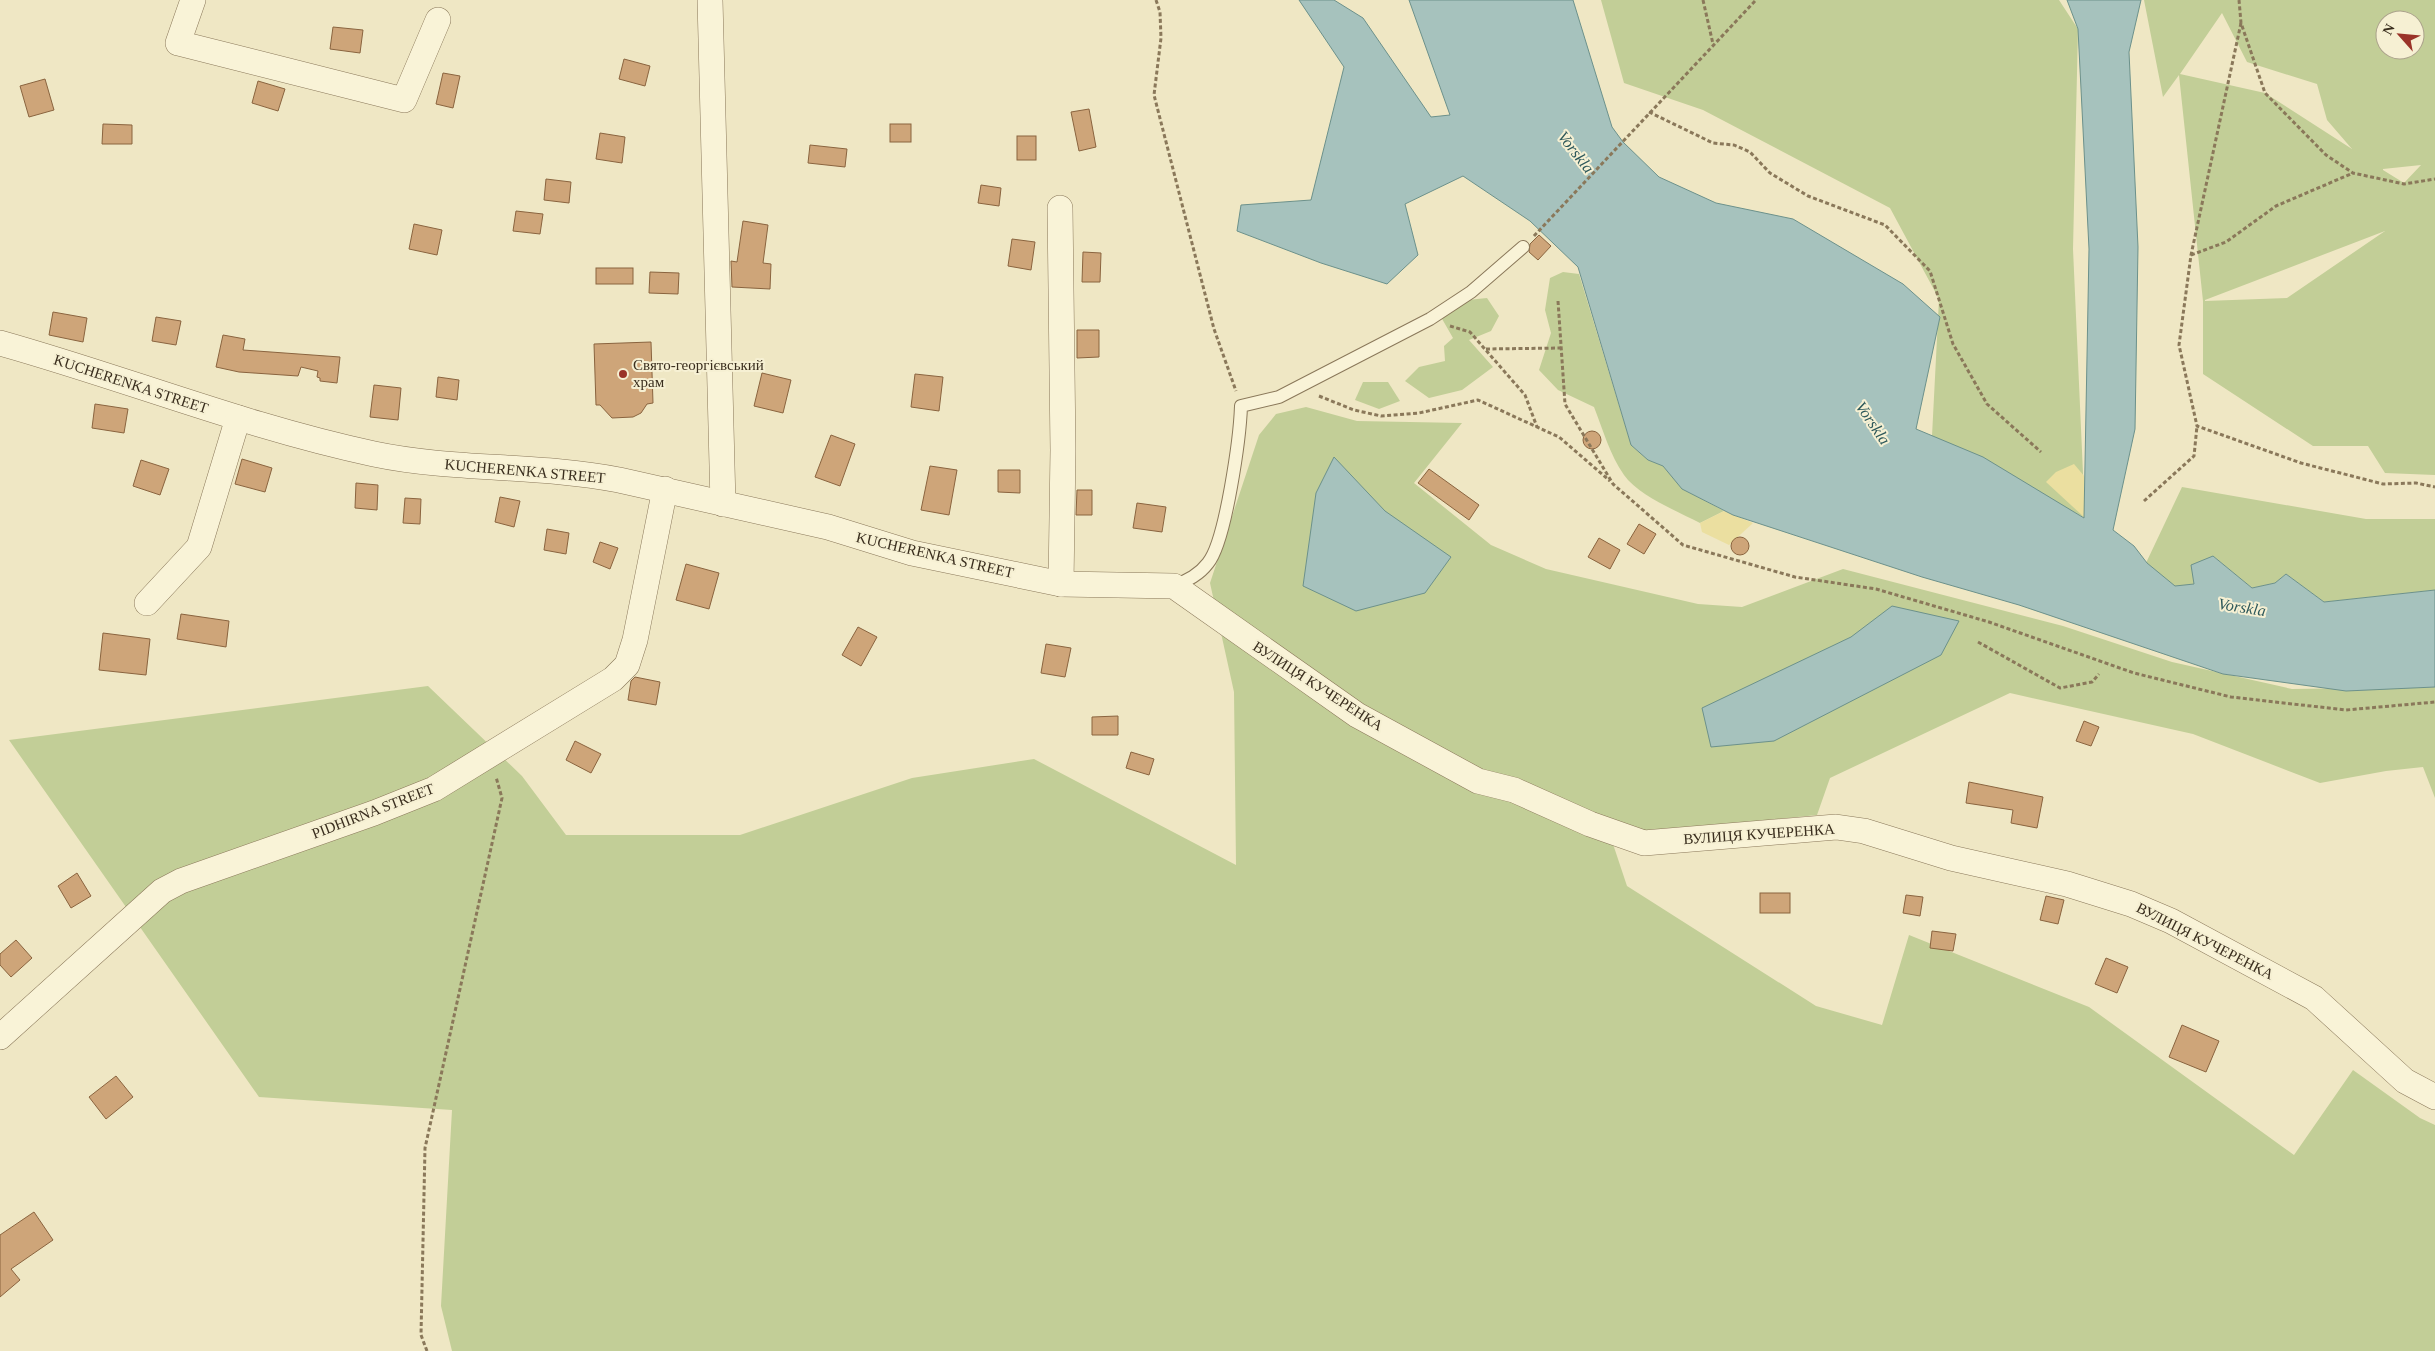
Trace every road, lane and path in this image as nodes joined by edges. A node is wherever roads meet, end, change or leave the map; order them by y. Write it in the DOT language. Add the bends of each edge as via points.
graph roads {
  1 [pos="193,0"];
  2 [pos="710,0"];
  3 [pos="1156,0"];
  4 [pos="1703,0"];
  5 [pos="1756,0"];
  6 [pos="2239,0"];
  7 [pos="438,20"];
  8 [pos="2241,24"];
  9 [pos="1714,45"];
  10 [pos="1649,112"];
  11 [pos="2353,173"];
  12 [pos="2435,179"];
  13 [pos="1060,208"];
  14 [pos="1523,247"];
  15 [pos="2191,255"];
  16 [pos="1558,301"];
  17 [pos="1430,319"];
  18 [pos="0,343"];
  19 [pos="1561,348"];
  20 [pos="1485,350"];
  21 [pos="1296,388"];
  22 [pos="1241,406"];
  23 [pos="238,418"];
  24 [pos="2197,426"];
  25 [pos="1537,427"];
  26 [pos="2042,452"];
  27 [pos="1613,484"];
  28 [pos="2435,487"];
  29 [pos="665,489"];
  30 [pos="2144,501"];
  31 [pos="724,504"];
  32 [pos="1060,584"];
  33 [pos="1174,586"];
  34 [pos="147,603"];
  35 [pos="1978,642"];
  36 [pos="2099,674"];
  37 [pos="2435,702"];
  38 [pos="490,754"];
  39 [pos="0,1038"];
  40 [pos="2435,1097"];
  41 [pos="427,1351"];
  1 -- 7 [label="street" via="178,43 404,100"];
  2 -- 31 [label="street"];
  3 -- 22 [label="path" via="1161,38 1154,95 1214,329"];
  4 -- 9 [label="path"];
  5 -- 9 [label="path"];
  6 -- 8 [label="path"];
  8 -- 11 [label="path" via="2266,93 2326,154"];
  8 -- 15 [label="path"];
  9 -- 10 [label="path"];
  10 -- 14 [label="path"];
  10 -- 26 [label="path" via="1714,143 1734,145 1750,152 1770,173 1808,196 1885,225 1930,271 1953,344 1987,404"];
  11 -- 12 [label="path" via="2404,184"];
  11 -- 15 [label="path" via="2276,206 2226,242"];
  13 -- 32 [label="street" via="1063,450"];
  14 -- 17 [label="lane" via="1471,292"];
  15 -- 24 [label="path" via="2179,345"];
  16 -- 19 [label="path"];
  17 -- 20 [label="path" via="1470,332"];
  17 -- 21 [label="lane"];
  18 -- 23 [label="street, KUCHERENKA STREET"];
  19 -- 20 [label="path"];
  19 -- 27 [label="path" via="1565,404"];
  20 -- 25 [label="path" via="1525,395"];
  21 -- 22 [label="lane" via="1279,397"];
  21 -- 25 [label="path" via="1354,410 1382,416 1419,413 1478,400"];
  22 -- 33 [label="lane" via="1240,443 1232,470 1225,518 1210,562 1194,578"];
  23 -- 29 [label="street, KUCHERENKA STREET" via="308,438 412,460 458,467 589,474"];
  23 -- 34 [label="street" via="199,547"];
  24 -- 28 [label="path" via="2301,463 2383,484 2416,483"];
  24 -- 30 [label="path" via="2194,456"];
  25 -- 27 [label="path" via="1559,438"];
  27 -- 37 [label="path" via="1683,545 1795,577 1876,589 1989,622 2134,673 2231,697 2346,710"];
  29 -- 31 [label="street, KUCHERENKA STREET"];
  29 -- 38 [label="street, PIDHIRNA STREET" via="642,611 627,665 613,678"];
  31 -- 32 [label="street, KUCHERENKA STREET" via="828,527 912,553"];
  32 -- 33 [label="street, KUCHERENKA STREET"];
  33 -- 40 [label="street, ВУЛИЦЯ КУЧЕРЕНКА" via="1357,715 1478,780 1514,790 1590,824 1644,843 1836,827 1951,858 2067,884 2131,904 2171,921 2314,998 2405,1080"];
  35 -- 36 [label="path" via="2060,688 2092,682"];
  38 -- 39 [label="street, PIDHIRNA STREET" via="434,789 181,881 162,891"];
  38 -- 41 [label="path" via="502,798 425,1148 421,1335"];
}
